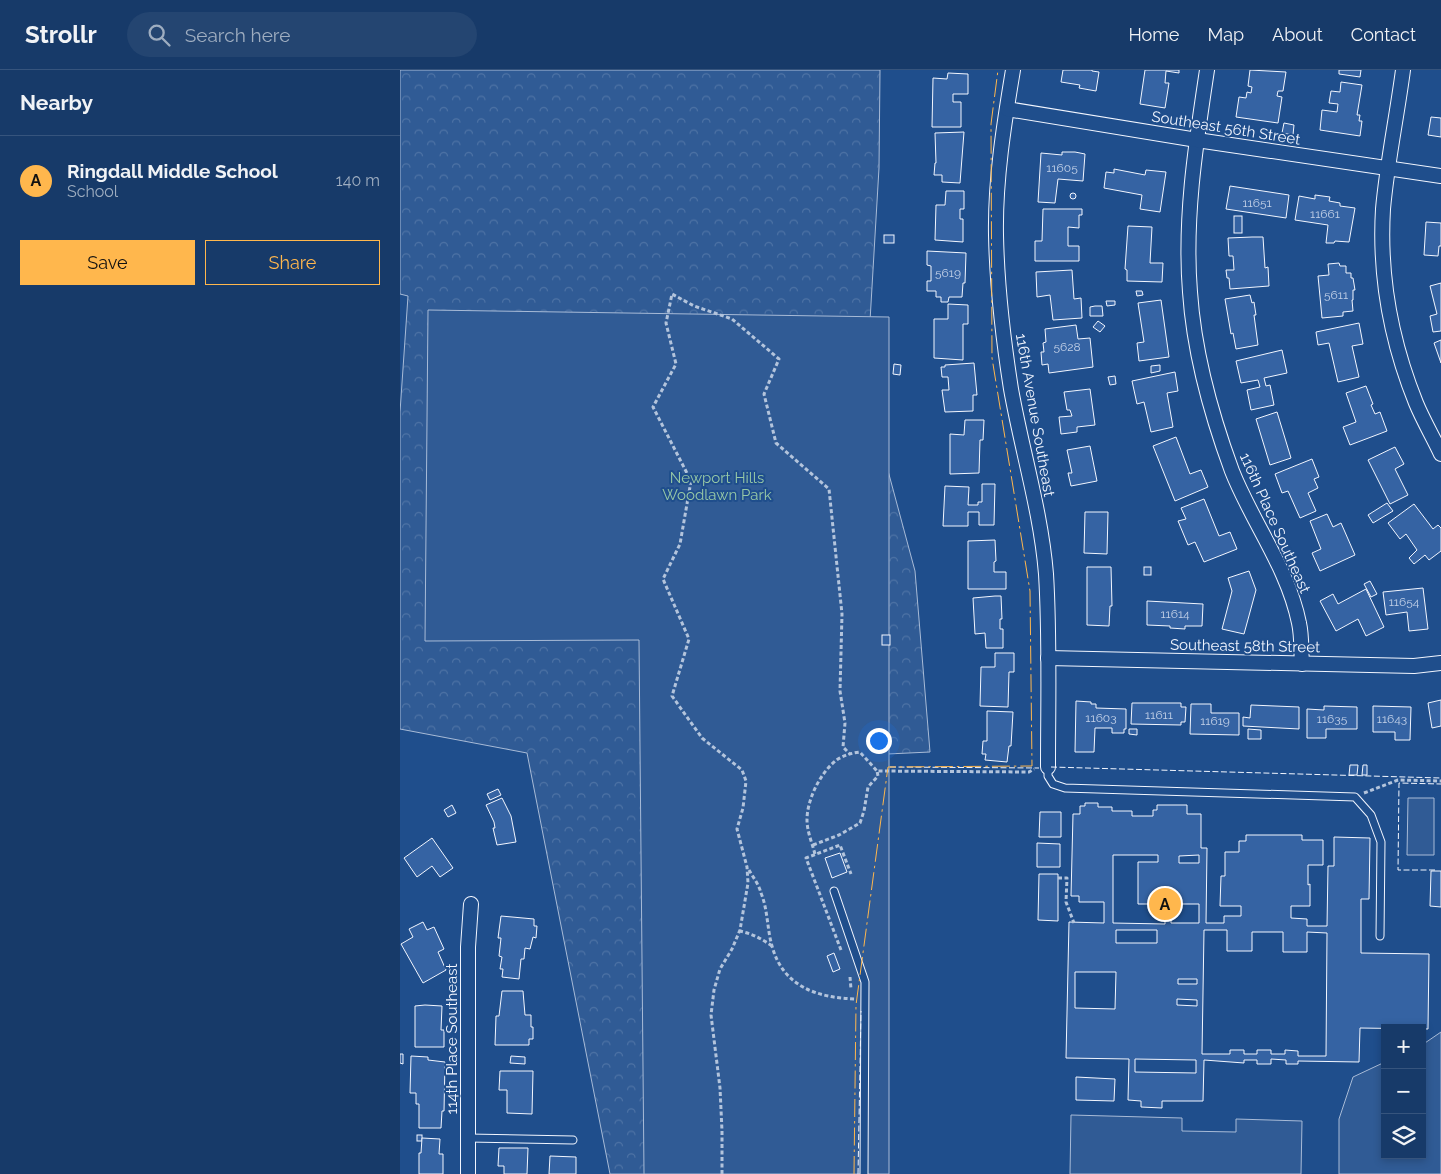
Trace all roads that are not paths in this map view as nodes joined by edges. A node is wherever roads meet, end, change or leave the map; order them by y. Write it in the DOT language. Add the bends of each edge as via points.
graph roads {
  1 [pos="1013,70"];
  2 [pos="1207,70"];
  3 [pos="1403,70"];
  4 [pos="1007,109"];
  5 [pos="1196,140"];
  6 [pos="1389,168"];
  7 [pos="1441,176"];
  8 [pos="1441,454"];
  9 [pos="1048,658"];
  10 [pos="1441,662"];
  11 [pos="1302,664"];
  12 [pos="1048,764"];
  13 [pos="834,891"];
  14 [pos="470,904"];
  15 [pos="1380,936"];
  16 [pos="468,1138"];
  17 [pos="573,1140"];
  18 [pos="468,1174"];
  19 [pos="864,1174"];
  1 -- 4 [label="street, 116th Avenue Southeast"];
  2 -- 5 [label="street, 116th Place Southeast"];
  3 -- 6 [label="street"];
  4 -- 5 [label="street, Southeast 56th Street"];
  4 -- 9 [label="street, 116th Avenue Southeast" via="998,193 998,282 1011,389 1041,534 1046,574"];
  5 -- 6 [label="street, Southeast 56th Street"];
  5 -- 11 [label="street, 116th Place Southeast" via="1190,292 1199,353 1213,415 1233,472 1290,592 1299,624"];
  6 -- 7 [label="street, Southeast 56th Street"];
  6 -- 8 [label="street" via="1383,257 1387,303 1416,405"];
  9 -- 11 [label="street, Southeast 58th Street"];
  9 -- 12 [label="street, 116th Avenue Southeast"];
  10 -- 11 [label="street, Southeast 58th Street" via="1414,666"];
  12 -- 15 [label="lane" via="1048,776 1053,784 1065,788 1355,796 1371,815 1381,842"];
  13 -- 19 [label="lane" via="865,982"];
  14 -- 16 [label="street, 114th Place Southeast"];
  16 -- 17 [label="lane"];
  16 -- 18 [label="street, 114th Place Southeast"];
}
